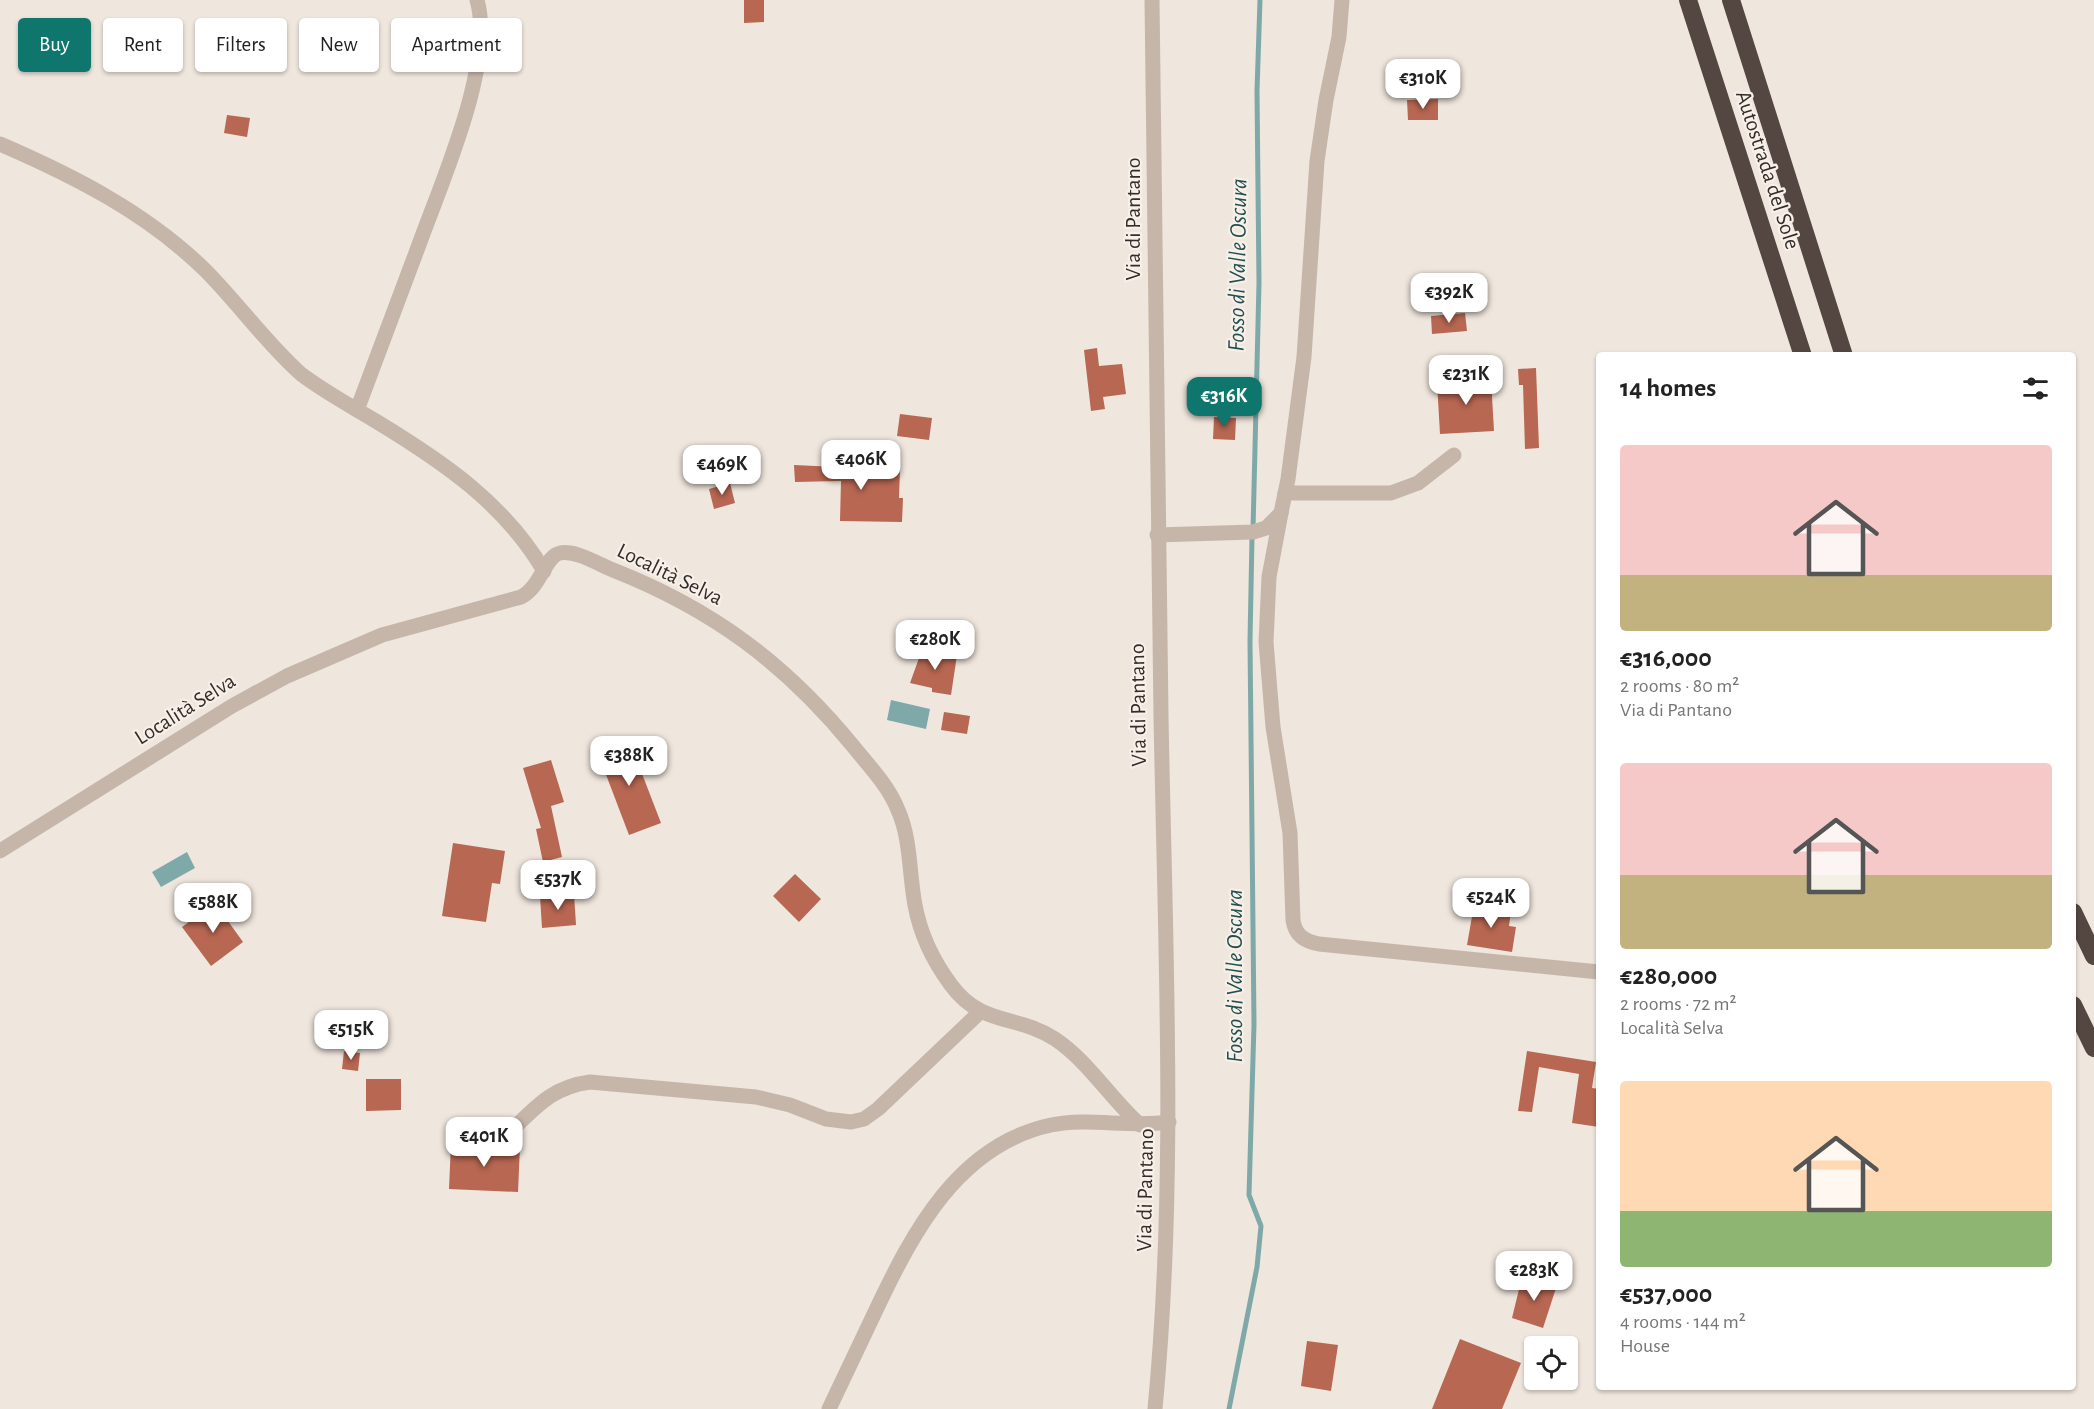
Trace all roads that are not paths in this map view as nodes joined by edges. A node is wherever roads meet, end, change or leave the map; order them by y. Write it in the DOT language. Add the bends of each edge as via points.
graph roads {
  1 [pos="477,0"];
  2 [pos="1152,0"];
  3 [pos="1342,0"];
  4 [pos="1688,0"];
  5 [pos="1731,0"];
  6 [pos="0,144"];
  7 [pos="1802,352"];
  8 [pos="1843,352"];
  9 [pos="357,410"];
  10 [pos="1454,455"];
  11 [pos="1285,493"];
  12 [pos="1281,513"];
  13 [pos="1157,535"];
  14 [pos="544,571"];
  15 [pos="0,851"];
  16 [pos="2076,918"];
  17 [pos="2094,956"];
  18 [pos="1596,972"];
  19 [pos="2076,1011"];
  20 [pos="980,1012"];
  21 [pos="2094,1048"];
  22 [pos="1169,1122"];
  23 [pos="1140,1125"];
  24 [pos="510,1132"];
  25 [pos="829,1409"];
  26 [pos="1155,1409"];
  1 -- 9 [label="street" via="480,52 462,121"];
  2 -- 13 [label="street, Via di Pantano"];
  3 -- 11 [label="street" via="1318,153 1304,357"];
  4 -- 7 [label="highway, Autostrada del Sole"];
  5 -- 8 [label="highway, Autostrada del Sole"];
  6 -- 9 [label="street" via="89,187 156,228 210,275 292,365 317,386"];
  9 -- 14 [label="street" via="481,494 510,521"];
  10 -- 11 [label="street" via="1418,483 1391,493"];
  11 -- 12 [label="street"];
  12 -- 13 [label="street" via="1266,528 1253,532"];
  12 -- 18 [label="street" via="1268,585 1267,659 1290,833 1296,931 1305,940 1318,944"];
  13 -- 22 [label="street, Via di Pantano"];
  14 -- 15 [label="street, Località Selva" via="533,589 522,597 382,634 270,684"];
  14 -- 20 [label="street, Località Selva" via="554,555 570,554 665,592 739,637 812,700 879,777 893,799 905,830 915,905 924,938 952,987"];
  16 -- 17 [label="highway"];
  19 -- 21 [label="highway"];
  20 -- 23 [label="street, Località Selva" via="1055,1039"];
  20 -- 24 [label="street" via="878,1109 857,1121 826,1119 790,1104 756,1097 590,1082 566,1087 547,1097"];
  22 -- 23 [label="street"];
  22 -- 26 [label="street, Via di Pantano" via="1166,1263"];
  23 -- 25 [label="street" via="1072,1122 1043,1127 1004,1142 968,1169 944,1193 912,1239"];
}
